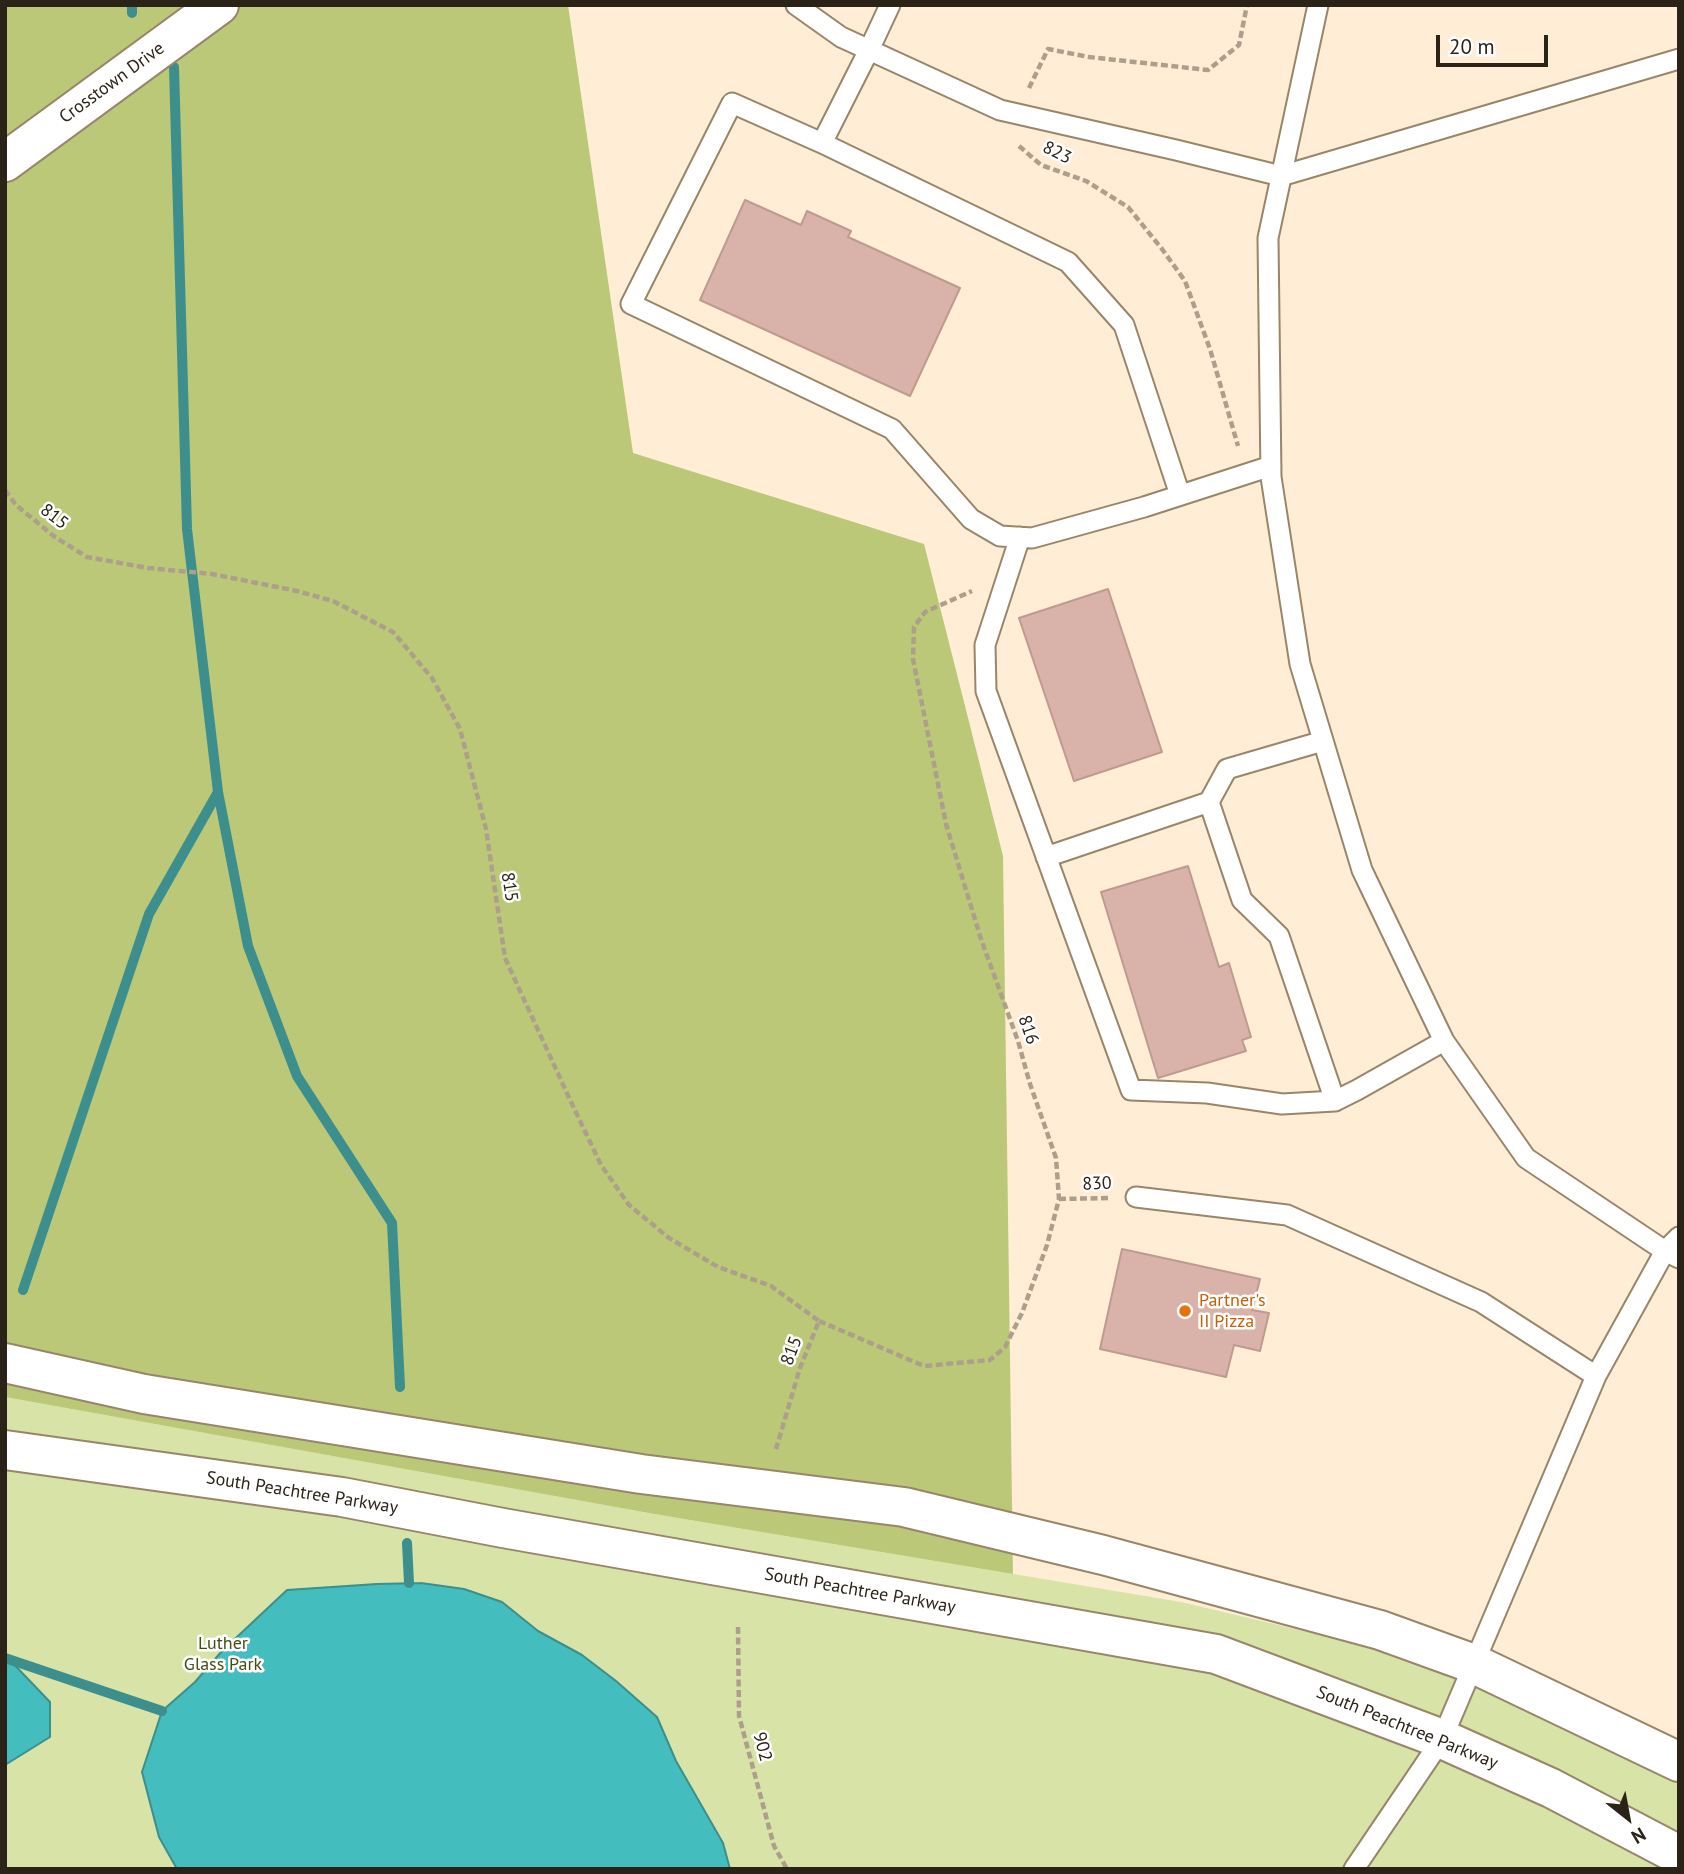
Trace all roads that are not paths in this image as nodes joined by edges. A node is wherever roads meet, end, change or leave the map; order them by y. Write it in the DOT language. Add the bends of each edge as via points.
graph roads {
  1 [pos="219,5"];
  2 [pos="796,5"];
  3 [pos="890,5"];
  4 [pos="1318,5"];
  5 [pos="869,50"];
  6 [pos="1679,59"];
  7 [pos="822,143"];
  8 [pos="5,162"];
  9 [pos="1281,176"];
  10 [pos="1271,466"];
  11 [pos="1180,495"];
  12 [pos="1020,537"];
  13 [pos="1323,741"];
  14 [pos="1209,802"];
  15 [pos="1046,857"];
  16 [pos="1444,1041"];
  17 [pos="1335,1101"];
  18 [pos="1136,1197"];
  19 [pos="1674,1248"];
  20 [pos="5,1363"];
  21 [pos="1596,1376"];
  22 [pos="5,1450"];
  23 [pos="1474,1664"];
  24 [pos="1442,1739"];
  25 [pos="1679,1762"];
  26 [pos="1679,1854"];
  27 [pos="1354,1869"];
  1 -- 8 [label="main road, Crosstown Drive"];
  2 -- 5 [label="lane" via="841,37"];
  3 -- 5 [label="lane"];
  4 -- 9 [label="lane"];
  5 -- 7 [label="lane"];
  5 -- 9 [label="lane" via="1000,110"];
  6 -- 9 [label="lane"];
  7 -- 11 [label="lane" via="1068,262 1124,325"];
  7 -- 12 [label="lane" via="732,103 631,304 892,429 971,519 999,536"];
  9 -- 10 [label="lane" via="1268,238"];
  10 -- 11 [label="lane"];
  10 -- 13 [label="lane" via="1300,664"];
  11 -- 12 [label="lane" via="1031,538"];
  12 -- 15 [label="lane" via="985,645 986,691"];
  13 -- 14 [label="lane" via="1227,769"];
  13 -- 16 [label="lane" via="1362,870"];
  14 -- 15 [label="lane"];
  14 -- 17 [label="lane" via="1242,900 1279,936"];
  15 -- 17 [label="lane" via="1131,1090 1207,1093 1282,1104"];
  16 -- 17 [label="lane"];
  16 -- 19 [label="lane" via="1526,1158"];
  18 -- 21 [label="lane" via="1287,1215 1481,1302"];
  19 -- 21 [label="lane"];
  20 -- 23 [label="main road" via="144,1394 600,1468 904,1507 1367,1626"];
  21 -- 23 [label="lane"];
  22 -- 24 [label="main road, South Peachtree Parkway" via="342,1497 1216,1654"];
  23 -- 24 [label="lane"];
  23 -- 25 [label="main road"];
  24 -- 26 [label="main road, South Peachtree Parkway" via="1551,1788"];
  24 -- 27 [label="lane"];
}
